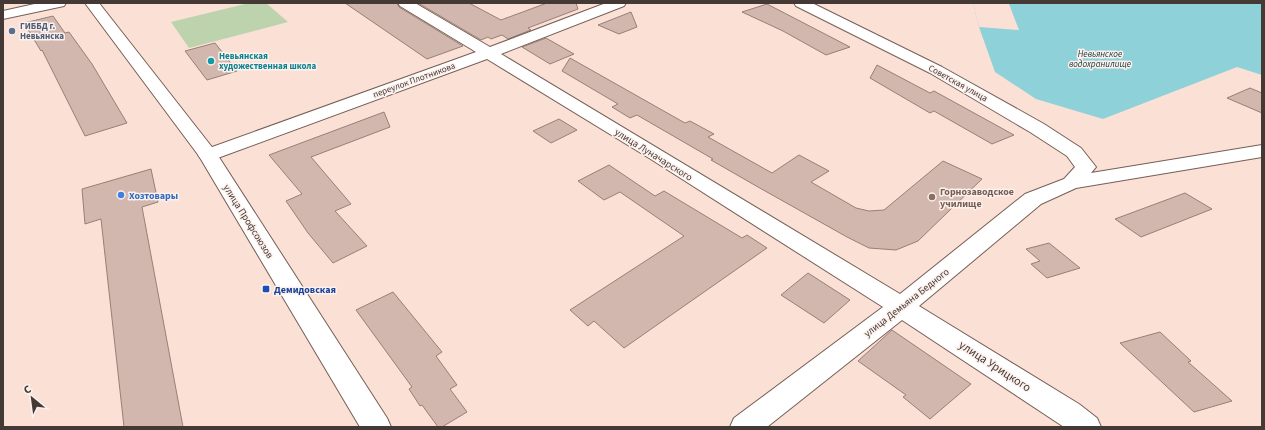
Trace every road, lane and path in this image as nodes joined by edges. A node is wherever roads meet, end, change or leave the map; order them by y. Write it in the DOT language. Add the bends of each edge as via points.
graph roads {
  1 [pos="59,3"];
  2 [pos="92,3"];
  3 [pos="405,3"];
  4 [pos="619,3"];
  5 [pos="801,3"];
  6 [pos="3,15"];
  7 [pos="489,53"];
  8 [pos="1262,151"];
  9 [pos="208,155"];
  10 [pos="1071,183"];
  11 [pos="902,306"];
  12 [pos="376,427"];
  13 [pos="745,427"];
  14 [pos="1086,427"];
  1 -- 6 [label="street"];
  2 -- 9 [label="street, улица Профсоюзов"];
  3 -- 7 [label="street, улица Луначарского"];
  4 -- 7 [label="street, переулок Плотникова"];
  5 -- 10 [label="street, Советская улица" via="936,70 1074,152 1086,167"];
  7 -- 9 [label="street, переулок Плотникова"];
  7 -- 11 [label="street, улица Луначарского"];
  8 -- 10 [label="street"];
  9 -- 12 [label="street, улица Профсоюзов"];
  10 -- 11 [label="street, улица Демьяна Бедного" via="1033,199"];
  11 -- 13 [label="street, улица Демьяна Бедного"];
  11 -- 14 [label="street, улица Урицкого"];
}
